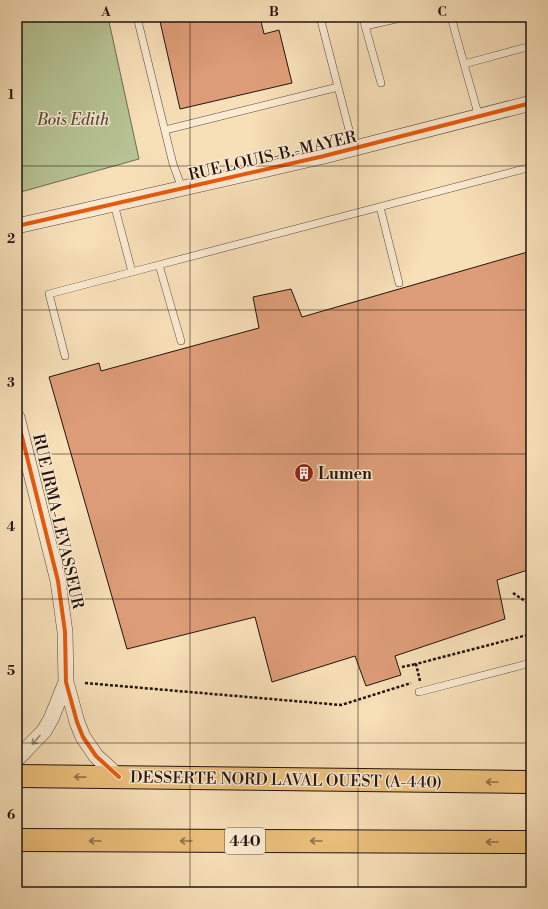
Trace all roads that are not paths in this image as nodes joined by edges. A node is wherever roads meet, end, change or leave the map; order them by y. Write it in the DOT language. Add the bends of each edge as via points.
graph roads {
  1 [pos="137,17"];
  2 [pos="320,17"];
  3 [pos="363,17"];
  4 [pos="405,17"];
  5 [pos="451,17"];
  6 [pos="365,26"];
  7 [pos="531,46"];
  8 [pos="464,64"];
  9 [pos="381,83"];
  10 [pos="338,88"];
  11 [pos="531,103"];
  12 [pos="479,117"];
  13 [pos="165,130"];
  14 [pos="354,149"];
  15 [pos="531,167"];
  16 [pos="182,188"];
  17 [pos="114,204"];
  18 [pos="380,207"];
  19 [pos="17,226"];
  20 [pos="159,265"];
  21 [pos="132,272"];
  22 [pos="399,283"];
  23 [pos="180,341"];
  24 [pos="65,356"];
  25 [pos="17,417"];
  26 [pos="531,663"];
  27 [pos="66,682"];
  28 [pos="419,692"];
  29 [pos="17,759"];
  30 [pos="17,776"];
  31 [pos="119,777"];
  32 [pos="531,782"];
  33 [pos="17,840"];
  34 [pos="531,842"];
  1 -- 13 [label="lane"];
  2 -- 10 [label="lane"];
  3 -- 6 [label="lane"];
  4 -- 6 [label="lane"];
  5 -- 8 [label="lane"];
  6 -- 9 [label="lane"];
  7 -- 8 [label="lane"];
  8 -- 12 [label="lane"];
  10 -- 13 [label="lane"];
  10 -- 14 [label="lane"];
  11 -- 12 [label="street, RUE LOUIS-B.-MAYER"];
  12 -- 14 [label="street, RUE LOUIS-B.-MAYER"];
  13 -- 16 [label="lane"];
  14 -- 16 [label="street, RUE LOUIS-B.-MAYER"];
  15 -- 18 [label="lane"];
  16 -- 17 [label="street, RUE LOUIS-B.-MAYER"];
  17 -- 19 [label="street, RUE LOUIS-B.-MAYER"];
  17 -- 21 [label="lane"];
  18 -- 20 [label="lane"];
  18 -- 22 [label="lane"];
  20 -- 21 [label="lane"];
  20 -- 23 [label="lane"];
  21 -- 24 [label="lane" via="49,294"];
  25 -- 27 [label="street, RUE IRMA-LEVASSEUR" via="58,581 65,638"];
  26 -- 28 [label="lane"];
  27 -- 29 [label="street, RUE IRMA-LEVASSEUR, one-way" via="44,731"];
  27 -- 31 [label="street, RUE IRMA-LEVASSEUR" via="83,737 96,756"];
  31 -- 30 [label="main road, DESSERTE NORD LAVAL OUEST (A-440), one-way"];
  32 -- 31 [label="main road, DESSERTE NORD LAVAL OUEST (A-440), one-way"];
  34 -- 33 [label="main road, 440, one-way"];
}
